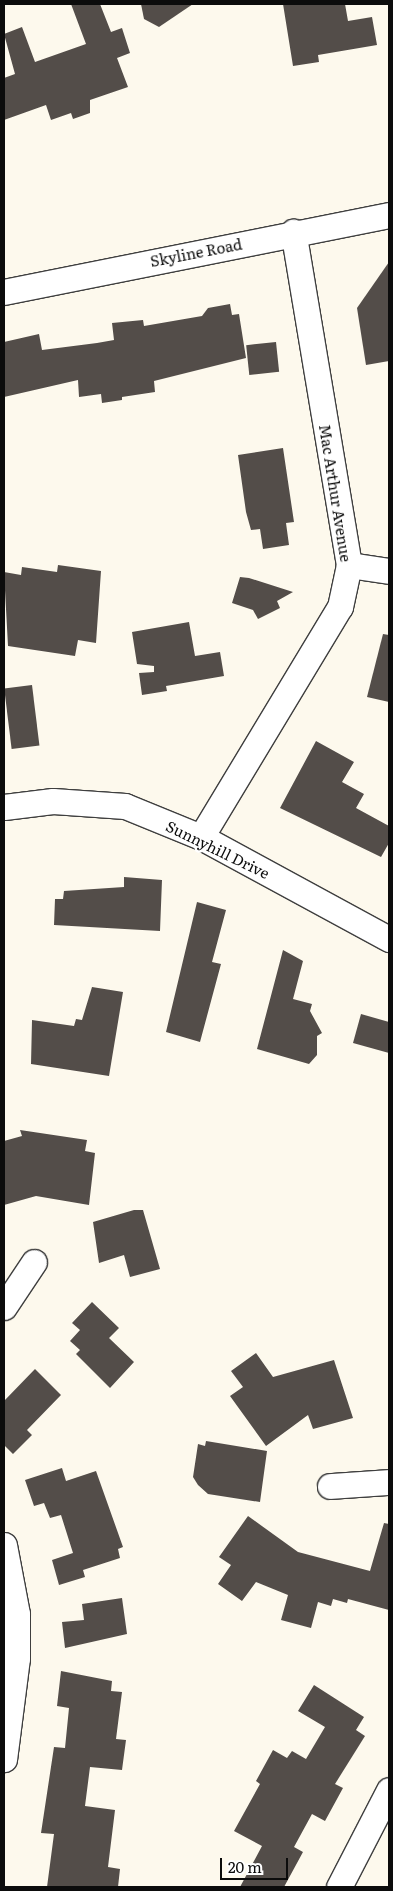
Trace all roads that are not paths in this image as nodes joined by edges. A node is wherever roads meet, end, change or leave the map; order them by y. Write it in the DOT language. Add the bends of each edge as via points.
graph roads {
  1 [pos="389,215"];
  2 [pos="293,232"];
  3 [pos="4,292"];
  4 [pos="349,565"];
  5 [pos="389,571"];
  6 [pos="4,807"];
  7 [pos="201,837"];
  8 [pos="389,939"];
  9 [pos="34,1262"];
  10 [pos="4,1307"];
  11 [pos="389,1482"];
  12 [pos="330,1486"];
  13 [pos="4,1545"];
  14 [pos="4,1759"];
  15 [pos="389,1790"];
  16 [pos="339,1887"];
  1 -- 2 [label="street, Skyline Road"];
  2 -- 3 [label="street, Skyline Road"];
  2 -- 4 [label="street, Mac Arthur Avenue"];
  4 -- 5 [label="street"];
  4 -- 7 [label="street, Mac Arthur Avenue" via="340,607"];
  6 -- 7 [label="street, Sunnyhill Drive" via="53,801 125,806"];
  7 -- 8 [label="street, Sunnyhill Drive"];
  9 -- 10 [label="street"];
  11 -- 12 [label="street"];
  13 -- 14 [label="street" via="17,1614"];
  15 -- 16 [label="street"];
}
